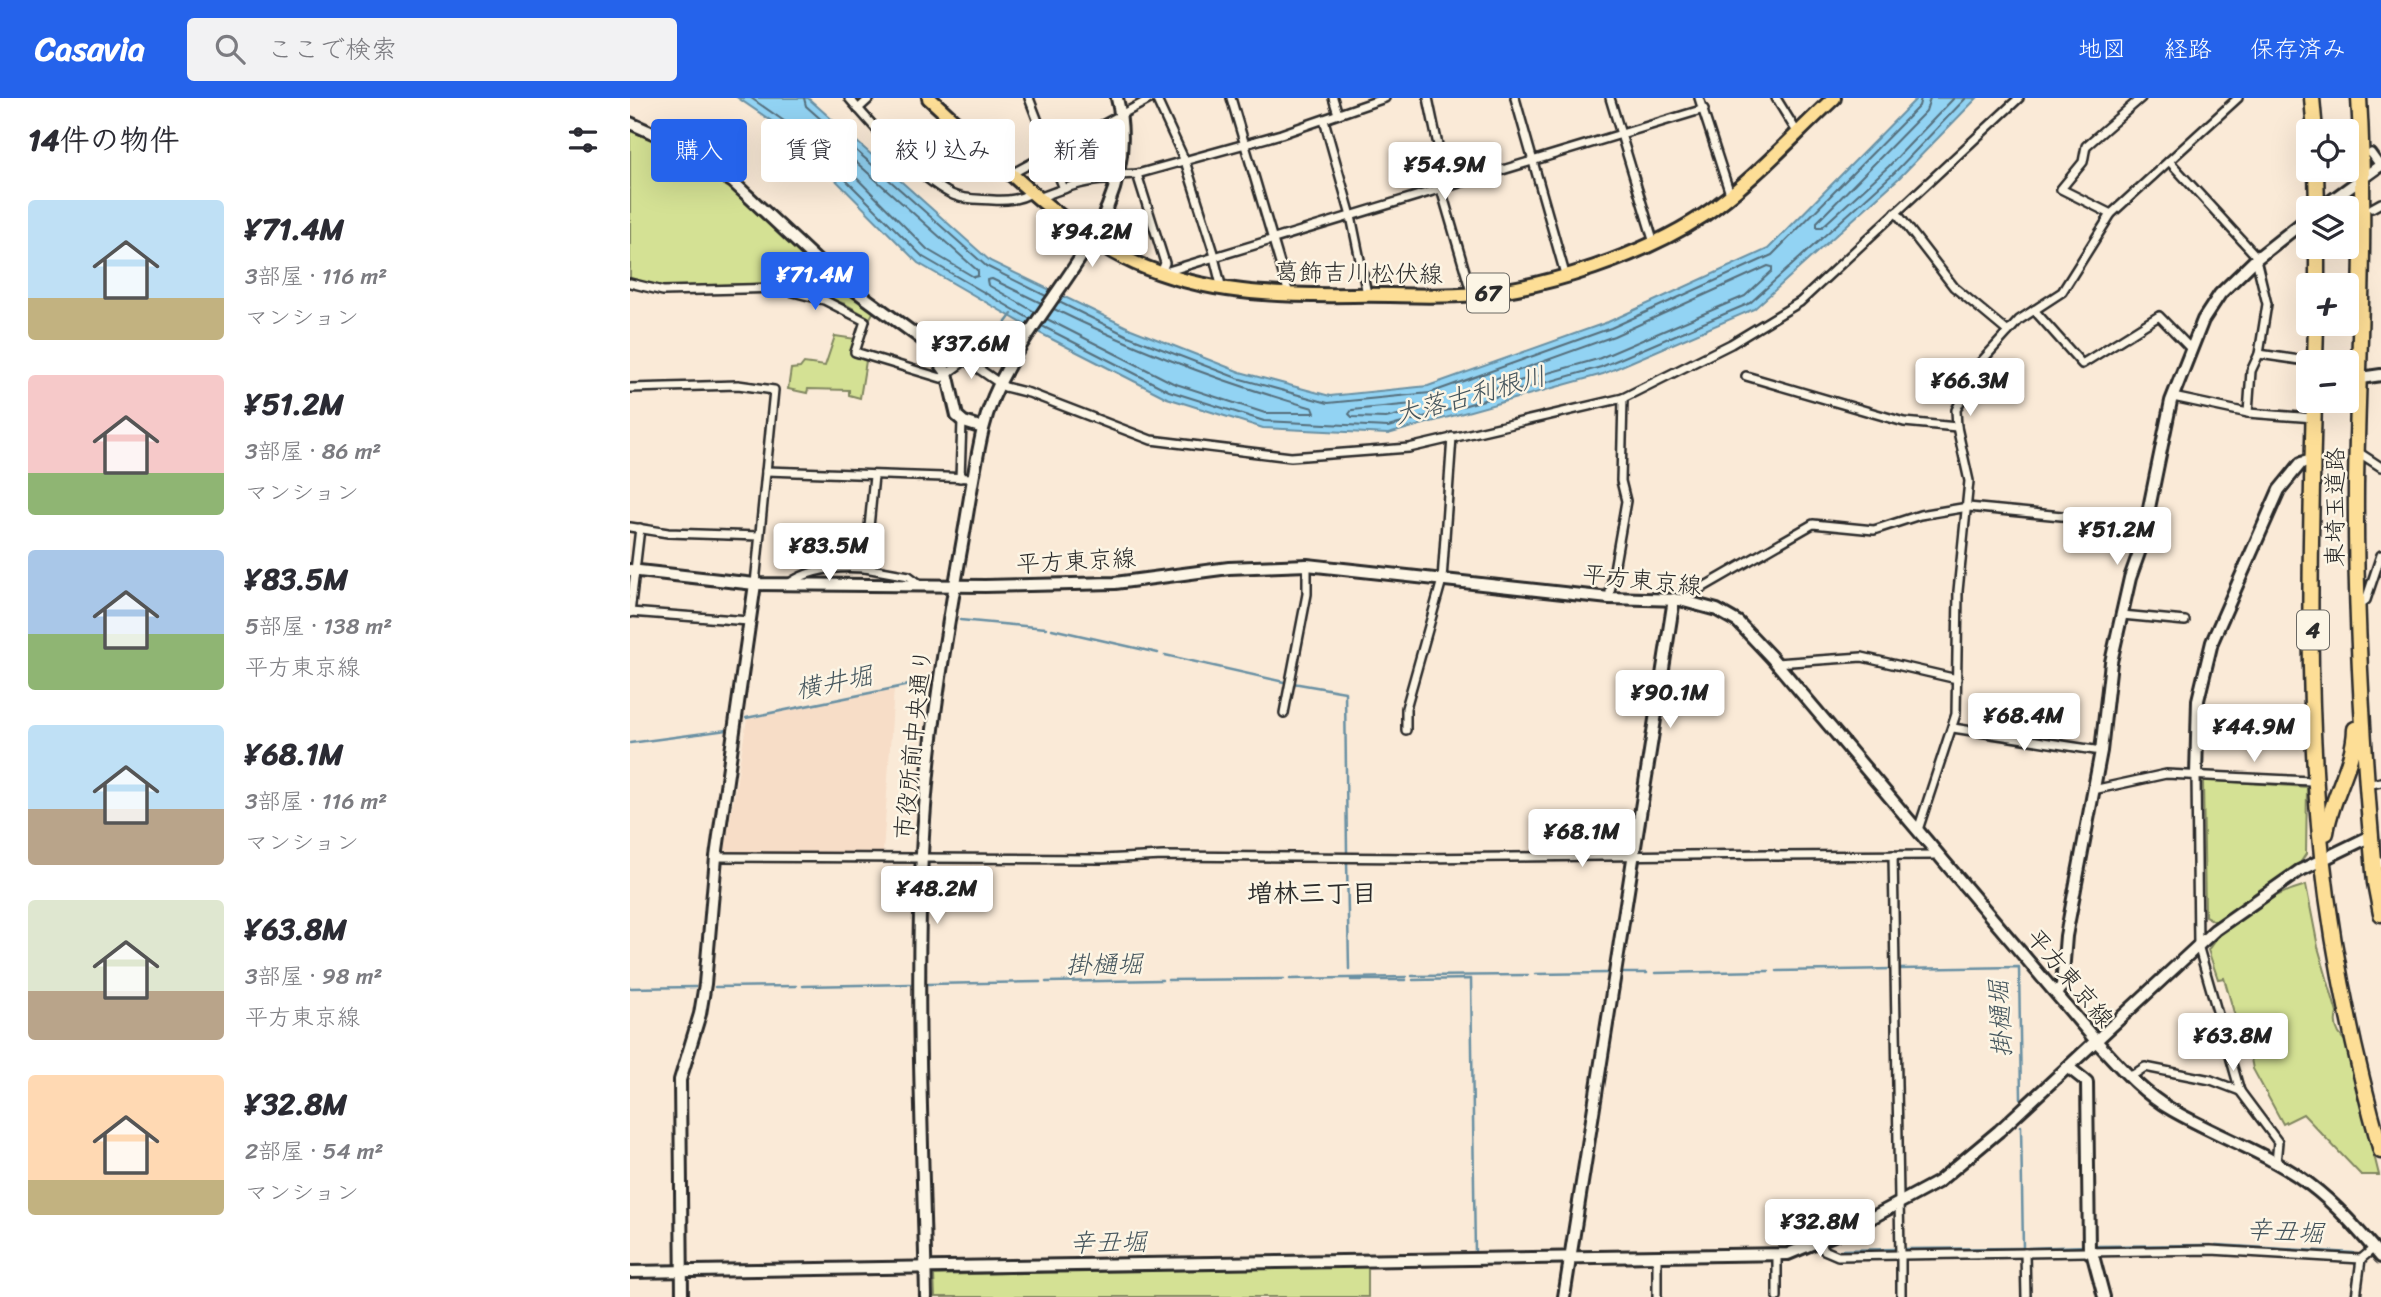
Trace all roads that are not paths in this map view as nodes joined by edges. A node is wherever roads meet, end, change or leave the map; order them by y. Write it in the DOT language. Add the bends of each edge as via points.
graph roads {
  1 [pos="849,98"];
  2 [pos="870,98"];
  3 [pos="929,98"];
  4 [pos="1029,98"];
  5 [pos="1117,98"];
  6 [pos="1154,98"];
  7 [pos="1231,98"];
  8 [pos="1333,98"];
  9 [pos="1385,98"];
  10 [pos="1428,98"];
  11 [pos="1516,98"];
  12 [pos="1610,98"];
  13 [pos="1699,98"];
  14 [pos="1776,98"];
  15 [pos="1834,98"];
  16 [pos="2019,98"];
  17 [pos="2141,98"];
  18 [pos="2238,98"];
  19 [pos="2312,98"];
  20 [pos="2358,98"];
  21 [pos="858,109"];
  22 [pos="1704,109"];
  23 [pos="1121,113"];
  24 [pos="1338,114"];
  25 [pos="953,119"];
  26 [pos="1037,119"];
  27 [pos="1110,119"];
  28 [pos="1121,119"];
  29 [pos="2314,119"];
  30 [pos="1324,120"];
  31 [pos="630,123"];
  32 [pos="1797,132"];
  33 [pos="1621,134"];
  34 [pos="1247,143"];
  35 [pos="2371,153"];
  36 [pos="1185,161"];
  37 [pos="1531,161"];
  38 [pos="2169,161"];
  39 [pos="2381,166"];
  40 [pos="1137,174"];
  41 [pos="1015,175"];
  42 [pos="1125,177"];
  43 [pos="2362,179"];
  44 [pos="1061,182"];
  45 [pos="1096,182"];
  46 [pos="1117,182"];
  47 [pos="1064,189"];
  48 [pos="1441,189"];
  49 [pos="1037,194"];
  50 [pos="1730,194"];
  51 [pos="2337,196"];
  52 [pos="2381,203"];
  53 [pos="2372,208"];
  54 [pos="1896,212"];
  55 [pos="2112,214"];
  56 [pos="1351,216"];
  57 [pos="2296,228"];
  58 [pos="1273,239"];
  59 [pos="1093,240"];
  60 [pos="1654,243"];
  61 [pos="1214,257"];
  62 [pos="2257,259"];
  63 [pos="1161,273"];
  64 [pos="1565,274"];
  65 [pos="630,283"];
  66 [pos="1223,289"];
  67 [pos="1289,294"];
  68 [pos="1367,295"];
  69 [pos="1472,295"];
  70 [pos="2034,310"];
  71 [pos="2008,332"];
  72 [pos="2191,349"];
  73 [pos="2354,350"];
  74 [pos="2259,354"];
  75 [pos="2296,359"];
  76 [pos="947,373"];
  77 [pos="2381,375"];
  78 [pos="1746,376"];
  79 [pos="2359,379"];
  80 [pos="998,382"];
  81 [pos="631,390"];
  82 [pos="2173,397"];
  83 [pos="1623,398"];
  84 [pos="2248,413"];
  85 [pos="2314,413"];
  86 [pos="2355,413"];
  87 [pos="2314,418"];
  88 [pos="962,421"];
  89 [pos="1956,427"];
  90 [pos="983,428"];
  91 [pos="1452,437"];
  92 [pos="2357,451"];
  93 [pos="2312,460"];
  94 [pos="2381,467"];
  95 [pos="766,471"];
  96 [pos="874,476"];
  97 [pos="960,478"];
  98 [pos="973,478"];
  99 [pos="1968,507"];
  100 [pos="2145,524"];
  101 [pos="630,527"];
  102 [pos="640,528"];
  103 [pos="759,536"];
  104 [pos="2381,555"];
  105 [pos="1307,565"];
  106 [pos="865,568"];
  107 [pos="632,570"];
  108 [pos="1442,580"];
  109 [pos="755,584"];
  110 [pos="787,584"];
  111 [pos="921,584"];
  112 [pos="953,586"];
  113 [pos="1609,598"];
  114 [pos="1677,600"];
  115 [pos="2358,606"];
  116 [pos="630,612"];
  117 [pos="2122,615"];
  118 [pos="750,621"];
  119 [pos="2185,621"];
  120 [pos="1776,663"];
  121 [pos="1957,679"];
  122 [pos="2360,691"];
  123 [pos="1284,713"];
  124 [pos="1953,727"];
  125 [pos="1406,730"];
  126 [pos="2101,751"];
  127 [pos="2196,775"];
  128 [pos="2311,781"];
  129 [pos="2373,784"];
  130 [pos="2093,790"];
  131 [pos="2381,818"];
  132 [pos="1918,830"];
  133 [pos="2371,836"];
  134 [pos="1634,855"];
  135 [pos="1893,855"];
  136 [pos="1939,855"];
  137 [pos="922,856"];
  138 [pos="716,857"];
  139 [pos="2323,859"];
  140 [pos="2381,914"];
  141 [pos="2198,945"];
  142 [pos="2056,993"];
  143 [pos="2096,1041"];
  144 [pos="2068,1067"];
  145 [pos="2130,1077"];
  146 [pos="2240,1091"];
  147 [pos="2381,1151"];
  148 [pos="2276,1163"];
  149 [pos="1899,1205"];
  150 [pos="1819,1243"];
  151 [pos="2091,1252"];
  152 [pos="2025,1253"];
  153 [pos="2377,1253"];
  154 [pos="1777,1256"];
  155 [pos="1900,1256"];
  156 [pos="1657,1257"];
  157 [pos="1569,1259"];
  158 [pos="2361,1259"];
  159 [pos="925,1267"];
  160 [pos="682,1271"];
  161 [pos="630,1272"];
  162 [pos="682,1297"];
  163 [pos="926,1297"];
  164 [pos="1564,1297"];
  165 [pos="1657,1297"];
  166 [pos="1777,1297"];
  167 [pos="1901,1297"];
  168 [pos="2026,1297"];
  169 [pos="2104,1297"];
  170 [pos="2356,1297"];
  1 -- 21 [label="street"];
  2 -- 21 [label="street"];
  3 -- 25 [label="main road, 葛飾吉川松伏線 / 67"];
  4 -- 26 [label="street"];
  5 -- 23 [label="street, 市役所前中央通り"];
  6 -- 23 [label="street"];
  6 -- 36 [label="street"];
  7 -- 34 [label="street"];
  8 -- 24 [label="street"];
  9 -- 24 [label="street"];
  10 -- 48 [label="street" via="1439,150"];
  11 -- 37 [label="street"];
  12 -- 33 [label="street"];
  13 -- 22 [label="street"];
  14 -- 32 [label="street"];
  15 -- 32 [label="main road, 葛飾吉川松伏線 / 67"];
  16 -- 54 [label="street"];
  17 -- 55 [label="street" via="2086,146 2083,162 2062,189"];
  18 -- 38 [label="street"];
  19 -- 29 [label="highway"];
  20 -- 43 [label="highway, 東埼玉道路 / 4"];
  21 -- 49 [label="street" via="949,193 1000,200"];
  22 -- 33 [label="street"];
  22 -- 50 [label="street"];
  23 -- 27 [label="street"];
  23 -- 28 [label="street, 市役所前中央通り"];
  24 -- 30 [label="street"];
  30 -- 34 [label="street"];
  30 -- 56 [label="street"];
  31 -- 76 [label="street" via="664,138 733,183 827,270 923,340"];
  32 -- 50 [label="main road, 葛飾吉川松伏線 / 67"];
  33 -- 37 [label="street"];
  33 -- 60 [label="street"];
  34 -- 36 [label="street"];
  34 -- 58 [label="street"];
  35 -- 39 [label="street"];
  36 -- 40 [label="street"];
  36 -- 61 [label="street"];
  37 -- 48 [label="street"];
  37 -- 64 [label="street"];
  38 -- 55 [label="street"];
  38 -- 62 [label="street"];
  39 -- 43 [label="street"];
  40 -- 42 [label="street"];
  40 -- 63 [label="street" via="1165,263"];
  41 -- 49 [label="main road, 葛飾吉川松伏線 / 67"];
  43 -- 51 [label="street"];
  43 -- 73 [label="highway, 東埼玉道路 / 4"];
  44 -- 47 [label="street"];
  45 -- 47 [label="street"];
  46 -- 59 [label="street, 市役所前中央通り"];
  47 -- 49 [label="street"];
  48 -- 56 [label="street"];
  48 -- 69 [label="street"];
  49 -- 59 [label="main road, 葛飾吉川松伏線 / 67"];
  50 -- 60 [label="main road, 葛飾吉川松伏線 / 67" via="1704,215"];
  52 -- 53 [label="street"];
  54 -- 71 [label="street" via="1954,287"];
  54 -- 83 [label="street" via="1800,302 1731,344"];
  55 -- 70 [label="street" via="2062,292"];
  56 -- 58 [label="street"];
  56 -- 68 [label="street"];
  57 -- 62 [label="street"];
  58 -- 61 [label="street"];
  58 -- 67 [label="street"];
  59 -- 63 [label="main road, 葛飾吉川松伏線 / 67"];
  59 -- 80 [label="street, 市役所前中央通り"];
  60 -- 64 [label="main road, 葛飾吉川松伏線 / 67"];
  61 -- 63 [label="street"];
  61 -- 66 [label="street"];
  62 -- 72 [label="street" via="2220,294"];
  62 -- 74 [label="street" via="2267,304"];
  63 -- 66 [label="main road, 葛飾吉川松伏線 / 67"];
  64 -- 69 [label="main road, 葛飾吉川松伏線 / 67"];
  65 -- 76 [label="street" via="663,291 778,288 798,292 842,307 865,321 855,352 940,378"];
  66 -- 67 [label="main road, 葛飾吉川松伏線 / 67"];
  67 -- 68 [label="main road, 葛飾吉川松伏線 / 67"];
  68 -- 69 [label="main road, 葛飾吉川松伏線 / 67"];
  70 -- 71 [label="street"];
  70 -- 72 [label="street" via="2082,364 2159,316"];
  71 -- 89 [label="street" via="1979,364 1956,410"];
  72 -- 82 [label="street"];
  74 -- 75 [label="street"];
  74 -- 84 [label="street" via="2251,371"];
  76 -- 80 [label="street" via="966,360"];
  76 -- 88 [label="street" via="955,411"];
  77 -- 79 [label="street"];
  78 -- 89 [label="street" via="1905,422"];
  80 -- 90 [label="street, 市役所前中央通り"];
  80 -- 91 [label="street" via="1151,440 1291,457 1409,448"];
  81 -- 95 [label="street" via="771,388"];
  82 -- 84 [label="street"];
  82 -- 100 [label="street"];
  83 -- 91 [label="street"];
  83 -- 113 [label="street" via="1621,481 1626,501"];
  84 -- 87 [label="street"];
  85 -- 87 [label="highway, 東埼玉道路 / 4"];
  86 -- 92 [label="highway, 東埼玉道路 / 4"];
  87 -- 93 [label="highway, 東埼玉道路 / 4"];
  88 -- 90 [label="street"];
  88 -- 97 [label="street"];
  89 -- 99 [label="street" via="1969,481"];
  90 -- 98 [label="street, 市役所前中央通り"];
  91 -- 108 [label="street"];
  92 -- 94 [label="street"];
  92 -- 115 [label="highway, 東埼玉道路 / 4"];
  93 -- 127 [label="street" via="2301,463 2279,490 2212,642 2199,692"];
  93 -- 139 [label="highway, 東埼玉道路 / 4" via="2314,729"];
  95 -- 96 [label="street"];
  95 -- 103 [label="street"];
  96 -- 97 [label="street"];
  96 -- 106 [label="street"];
  97 -- 98 [label="street"];
  98 -- 112 [label="street, 市役所前中央通り"];
  99 -- 100 [label="street"];
  99 -- 114 [label="street" via="1920,515 1874,530 1813,524"];
  99 -- 121 [label="street" via="1958,591"];
  100 -- 117 [label="street"];
  101 -- 102 [label="street"];
  102 -- 103 [label="street"];
  102 -- 107 [label="street"];
  103 -- 109 [label="street"];
  104 -- 115 [label="street" via="2366,600"];
  105 -- 108 [label="street, 平方東京線"];
  105 -- 112 [label="street, 平方東京線" via="1230,568 1115,583"];
  105 -- 123 [label="street" via="1307,594"];
  106 -- 110 [label="street" via="801,574"];
  106 -- 111 [label="street" via="909,576"];
  107 -- 109 [label="street, 平方東京線"];
  107 -- 116 [label="street"];
  108 -- 113 [label="street, 平方東京線"];
  108 -- 125 [label="street" via="1406,708"];
  109 -- 110 [label="street, 平方東京線"];
  109 -- 118 [label="street"];
  110 -- 111 [label="street, 平方東京線"];
  111 -- 112 [label="street, 平方東京線"];
  112 -- 137 [label="street, 市役所前中央通り" via="934,713"];
  113 -- 114 [label="street, 平方東京線"];
  114 -- 120 [label="street, 平方東京線" via="1717,610 1738,622"];
  114 -- 134 [label="street"];
  115 -- 122 [label="highway, 東埼玉道路 / 4"];
  116 -- 118 [label="street"];
  117 -- 119 [label="street"];
  117 -- 126 [label="street" via="2111,662"];
  118 -- 138 [label="street"];
  120 -- 121 [label="street" via="1862,657"];
  120 -- 132 [label="street, 平方東京線"];
  121 -- 124 [label="street"];
  122 -- 129 [label="highway, 東埼玉道路 / 4"];
  122 -- 139 [label="highway" via="2354,746 2332,801"];
  124 -- 126 [label="street"];
  124 -- 132 [label="street"];
  126 -- 130 [label="street"];
  127 -- 128 [label="street"];
  127 -- 130 [label="street" via="2166,774"];
  127 -- 141 [label="street"];
  129 -- 131 [label="street" via="2375,814"];
  129 -- 133 [label="highway, 東埼玉道路 / 4"];
  130 -- 142 [label="street" via="2073,894 2062,986"];
  132 -- 136 [label="street, 平方東京線"];
  133 -- 139 [label="street"];
  133 -- 140 [label="highway, 東埼玉道路 / 4"];
  134 -- 135 [label="street"];
  134 -- 137 [label="street"];
  134 -- 157 [label="street"];
  135 -- 136 [label="street"];
  135 -- 149 [label="street"];
  136 -- 142 [label="street, 平方東京線"];
  137 -- 138 [label="street"];
  137 -- 159 [label="street, 市役所前中央通り"];
  138 -- 160 [label="street" via="700,1014 680,1080"];
  139 -- 141 [label="street" via="2253,901"];
  139 -- 147 [label="highway, 東埼玉道路 / 4" via="2342,983"];
  141 -- 143 [label="street"];
  141 -- 146 [label="street"];
  142 -- 143 [label="street, 平方東京線"];
  143 -- 144 [label="street"];
  143 -- 145 [label="street, 平方東京線"];
  144 -- 149 [label="street" via="1963,1163"];
  144 -- 151 [label="street" via="2087,1082"];
  145 -- 146 [label="street" via="2145,1067 2211,1080"];
  145 -- 148 [label="street, 平方東京線" via="2170,1109"];
  146 -- 148 [label="street" via="2278,1142"];
  148 -- 153 [label="street, 平方東京線" via="2330,1202"];
  149 -- 150 [label="street"];
  149 -- 155 [label="street"];
  150 -- 154 [label="street"];
  150 -- 155 [label="street" via="1838,1256"];
  151 -- 152 [label="street"];
  151 -- 158 [label="street" via="2269,1251"];
  151 -- 169 [label="street"];
  152 -- 155 [label="street"];
  152 -- 168 [label="street"];
  153 -- 158 [label="street"];
  154 -- 156 [label="street"];
  154 -- 166 [label="street"];
  155 -- 167 [label="street"];
  156 -- 157 [label="street"];
  156 -- 165 [label="street"];
  157 -- 159 [label="street"];
  157 -- 164 [label="street"];
  158 -- 170 [label="street"];
  159 -- 160 [label="street"];
  159 -- 163 [label="street, 市役所前中央通り"];
  160 -- 161 [label="street"];
  160 -- 162 [label="street"];
}
